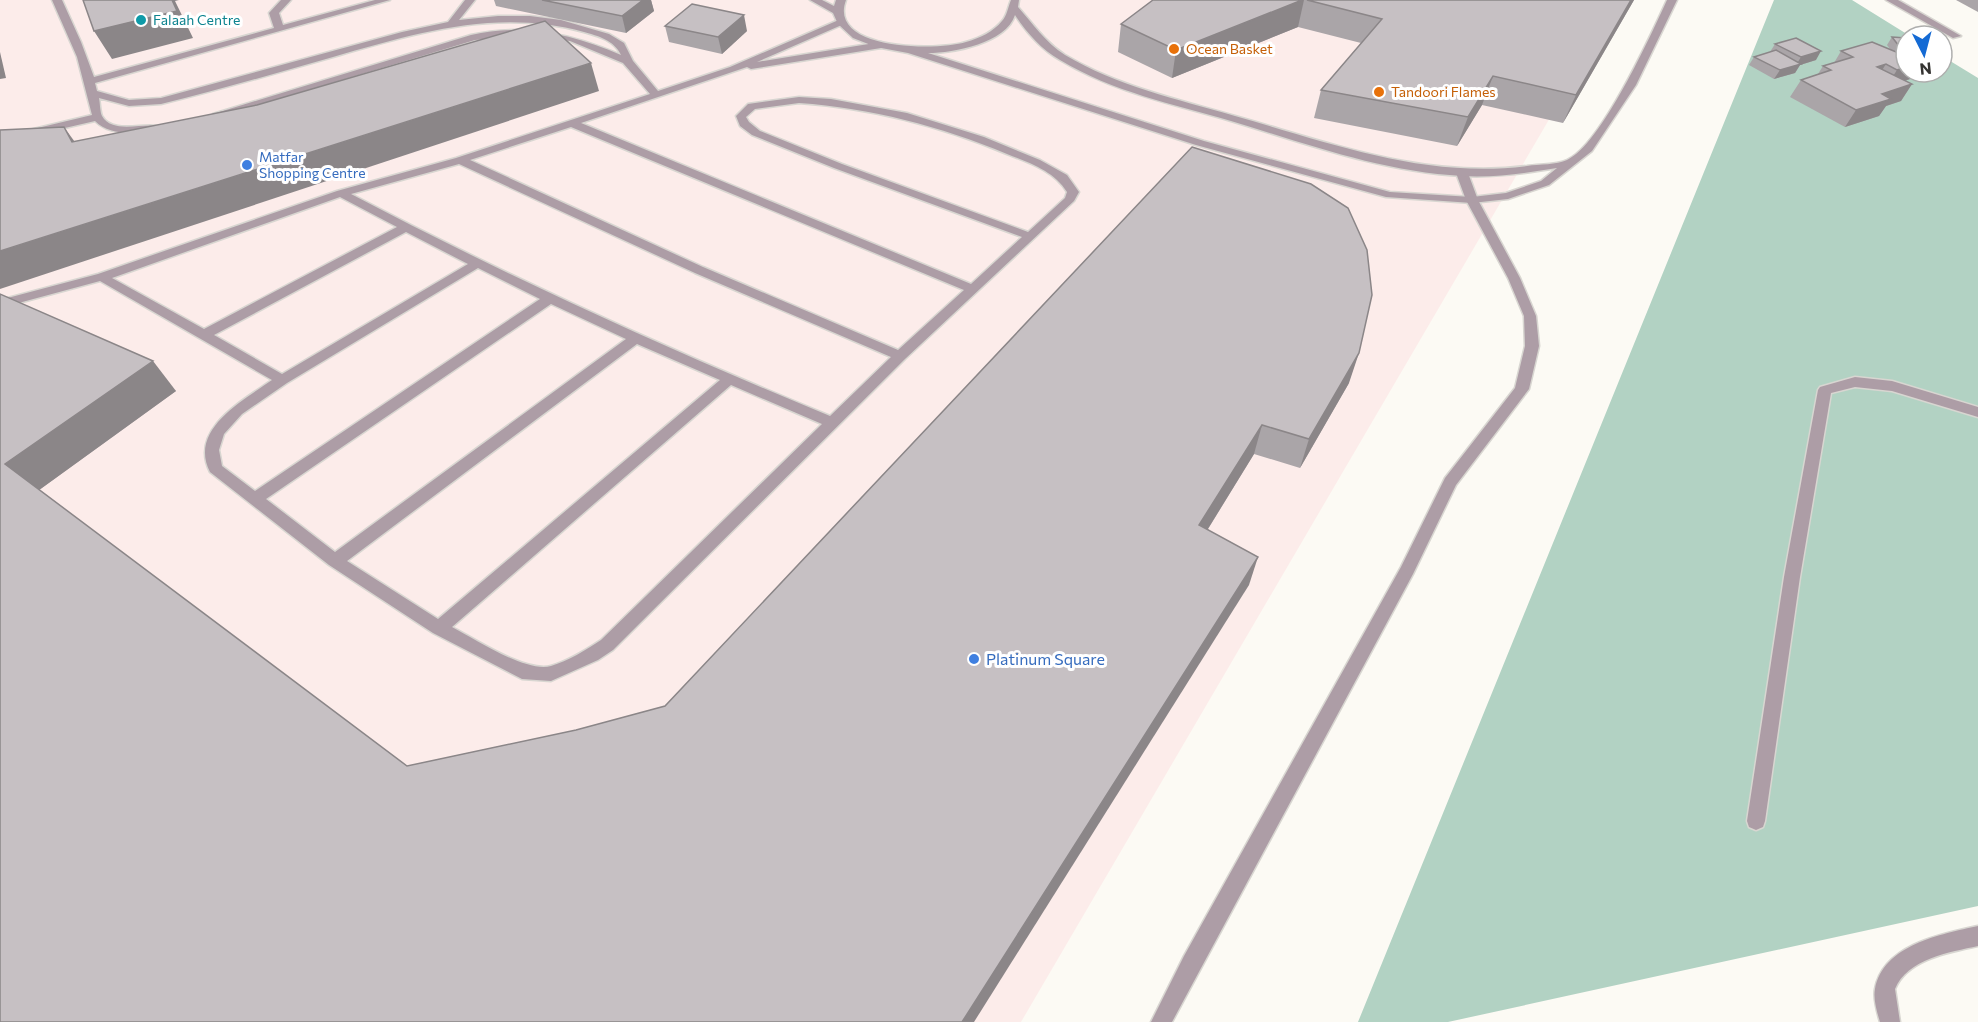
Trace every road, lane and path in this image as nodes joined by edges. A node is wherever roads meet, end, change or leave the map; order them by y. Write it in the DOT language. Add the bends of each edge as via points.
graph roads {
  1 [pos="57,0"];
  2 [pos="286,0"];
  3 [pos="385,0"];
  4 [pos="470,0"];
  5 [pos="815,0"];
  6 [pos="841,0"];
  7 [pos="1672,0"];
  8 [pos="1892,0"];
  9 [pos="1015,5"];
  10 [pos="837,11"];
  11 [pos="489,17"];
  12 [pos="841,22"];
  13 [pos="452,23"];
  14 [pos="279,29"];
  15 [pos="488,34"];
  16 [pos="1956,36"];
  17 [pos="881,45"];
  18 [pos="910,50"];
  19 [pos="628,62"];
  20 [pos="733,69"];
  21 [pos="90,81"];
  22 [pos="94,93"];
  23 [pos="656,95"];
  24 [pos="97,117"];
  25 [pos="206,118"];
  26 [pos="571,123"];
  27 [pos="163,127"];
  28 [pos="0,140"];
  29 [pos="460,160"];
  30 [pos="1570,163"];
  31 [pos="1462,173"];
  32 [pos="341,194"];
  33 [pos="1472,200"];
  34 [pos="405,228"];
  35 [pos="1029,236"];
  36 [pos="477,263"];
  37 [pos="102,277"];
  38 [pos="972,289"];
  39 [pos="550,298"];
  40 [pos="0,304"];
  41 [pos="204,335"];
  42 [pos="636,338"];
  43 [pos="900,356"];
  44 [pos="282,380"];
  45 [pos="729,380"];
  46 [pos="1978,412"];
  47 [pos="833,423"];
  48 [pos="256,498"];
  49 [pos="335,561"];
  50 [pos="439,628"];
  51 [pos="1756,821"];
  52 [pos="1978,936"];
  53 [pos="1161,1022"];
  54 [pos="1890,1022"];
  1 -- 21 [label="street"];
  2 -- 14 [label="street" via="274,13"];
  3 -- 14 [label="street"];
  4 -- 13 [label="street"];
  5 -- 10 [label="street"];
  6 -- 10 [label="street"];
  7 -- 30 [label="street" via="1631,85 1603,130"];
  8 -- 16 [label="street"];
  9 -- 18 [label="street" via="1009,23 993,35 941,50"];
  9 -- 31 [label="street" via="1041,42 1091,74 1342,151 1410,167"];
  10 -- 12 [label="street"];
  11 -- 13 [label="street"];
  11 -- 15 [label="street"];
  11 -- 19 [label="street" via="524,17 580,27 616,41 625,49"];
  12 -- 17 [label="street" via="856,36"];
  12 -- 20 [label="street"];
  13 -- 22 [label="street" via="162,101 129,103"];
  14 -- 21 [label="street"];
  15 -- 19 [label="street" via="535,32 565,36"];
  15 -- 25 [label="street"];
  17 -- 18 [label="street"];
  17 -- 20 [label="street"];
  18 -- 33 [label="street" via="1200,143 1389,195"];
  19 -- 23 [label="street"];
  20 -- 23 [label="street"];
  21 -- 22 [label="street"];
  22 -- 24 [label="street"];
  23 -- 26 [label="street"];
  24 -- 27 [label="street" via="107,126 122,130"];
  24 -- 28 [label="street"];
  26 -- 29 [label="street"];
  26 -- 38 [label="street"];
  29 -- 32 [label="street"];
  29 -- 43 [label="street" via="699,270"];
  30 -- 31 [label="street" via="1506,172"];
  30 -- 33 [label="street" via="1545,183 1508,196"];
  31 -- 33 [label="street"];
  32 -- 34 [label="street"];
  32 -- 37 [label="street"];
  33 -- 53 [label="street" via="1530,316 1532,346 1522,389 1450,482 1407,570"];
  34 -- 36 [label="street"];
  34 -- 41 [label="street"];
  35 -- 35 [label="street" via="756,133 741,117 752,106 799,100 831,102 907,116 1011,151 1063,177 1073,192"];
  35 -- 38 [label="street"];
  36 -- 39 [label="street"];
  36 -- 44 [label="street"];
  37 -- 40 [label="street"];
  37 -- 41 [label="street"];
  38 -- 43 [label="street"];
  39 -- 42 [label="street"];
  39 -- 48 [label="street"];
  41 -- 44 [label="street"];
  42 -- 45 [label="street"];
  42 -- 49 [label="street"];
  43 -- 47 [label="street"];
  44 -- 48 [label="street" via="237,411 217,432 212,450 215,468"];
  45 -- 47 [label="street"];
  45 -- 50 [label="street"];
  46 -- 51 [label="street" via="1892,386 1855,382 1825,390 1792,577"];
  47 -- 50 [label="street" via="649,606 592,655 551,674 528,674"];
  48 -- 49 [label="street"];
  49 -- 50 [label="street"];
  52 -- 54 [label="street" via="1945,943 1899,964 1885,989"];
}
